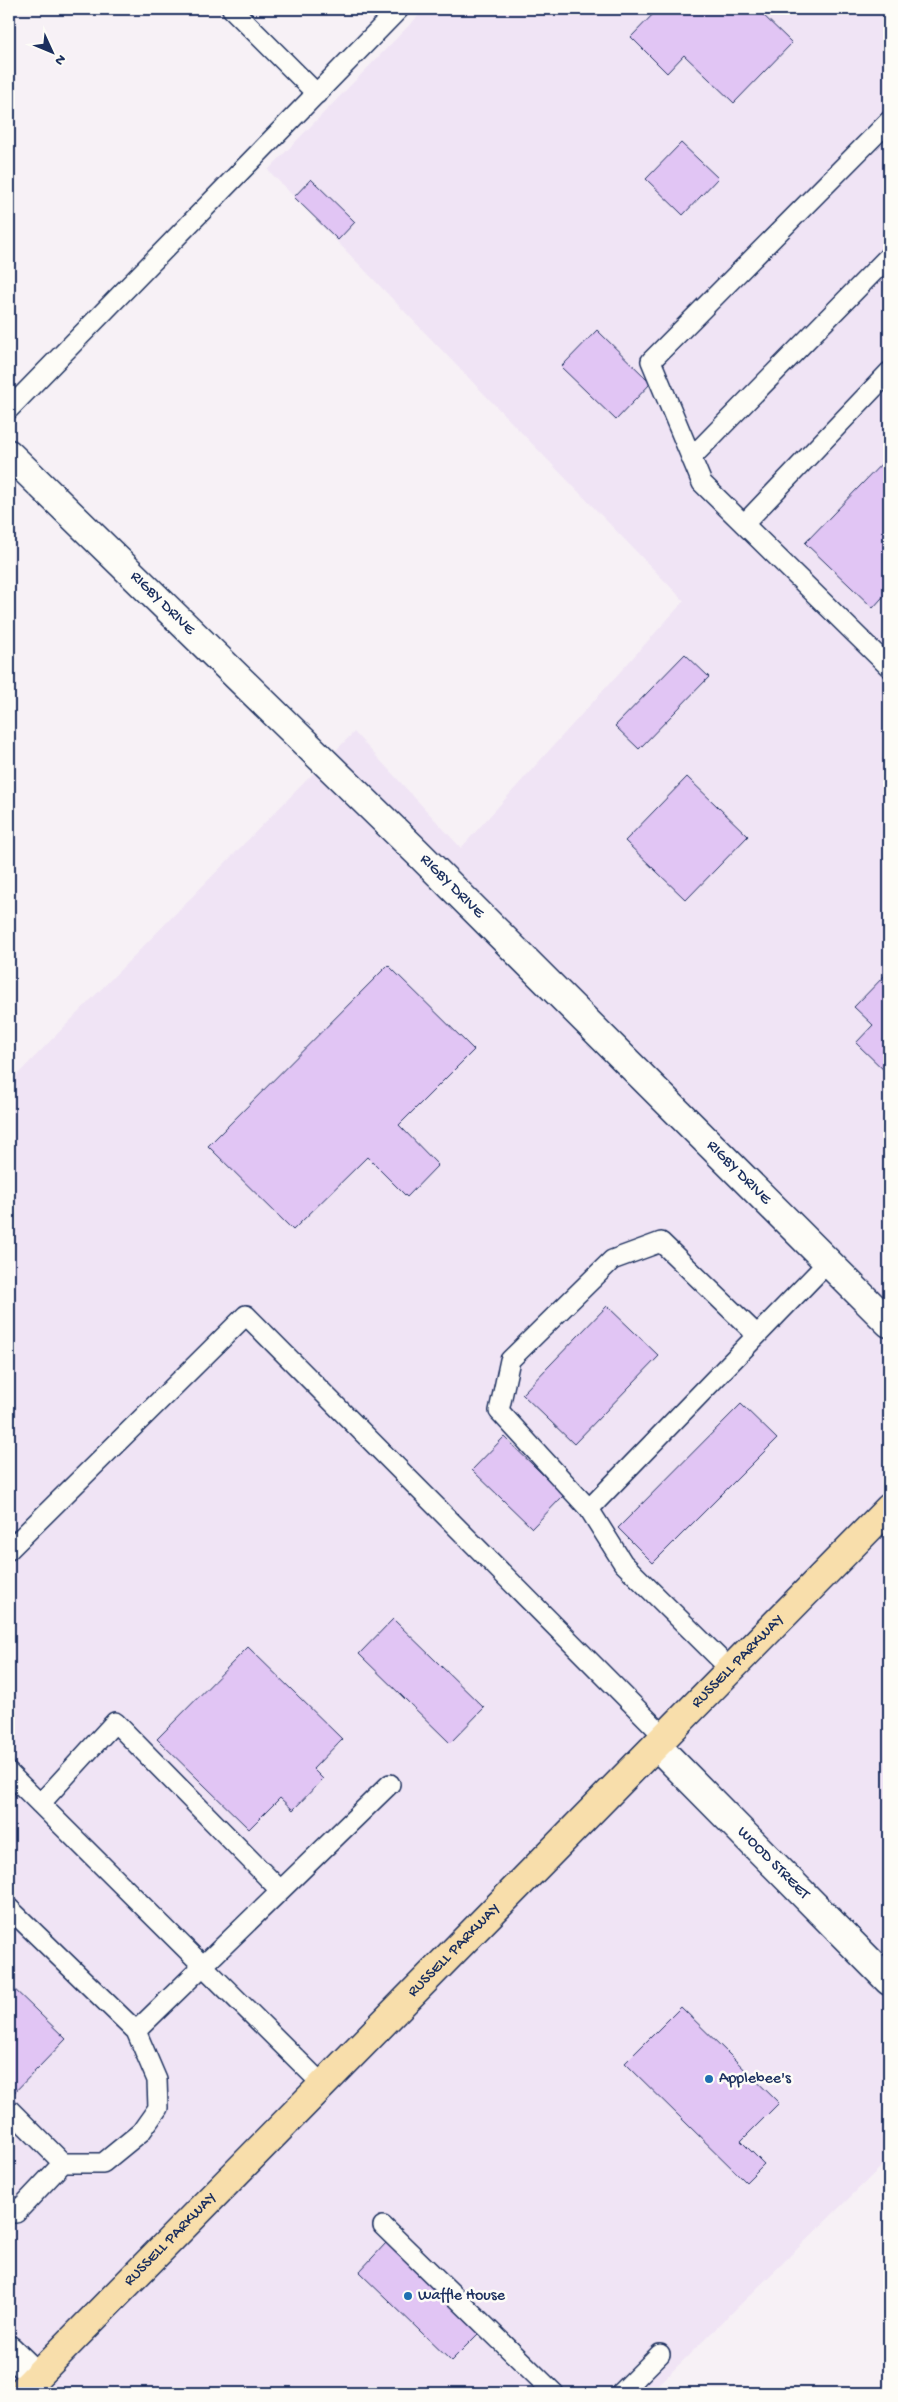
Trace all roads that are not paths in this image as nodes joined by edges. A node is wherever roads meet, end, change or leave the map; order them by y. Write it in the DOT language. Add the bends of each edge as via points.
graph roads {
  1 [pos="232,9"];
  2 [pos="399,9"];
  3 [pos="317,94"];
  4 [pos="889,120"];
  5 [pos="889,256"];
  6 [pos="889,372"];
  7 [pos="9,409"];
  8 [pos="9,454"];
  9 [pos="691,458"];
  10 [pos="744,524"];
  11 [pos="889,667"];
  12 [pos="828,1262"];
  13 [pos="889,1323"];
  14 [pos="757,1335"];
  15 [pos="889,1508"];
  16 [pos="589,1509"];
  17 [pos="9,1550"];
  18 [pos="731,1670"];
  19 [pos="661,1742"];
  20 [pos="9,1774"];
  21 [pos="390,1784"];
  22 [pos="40,1804"];
  23 [pos="280,1890"];
  24 [pos="9,1908"];
  25 [pos="202,1965"];
  26 [pos="889,1981"];
  27 [pos="136,2031"];
  28 [pos="323,2084"];
  29 [pos="9,2109"];
  30 [pos="63,2163"];
  31 [pos="9,2205"];
  32 [pos="382,2226"];
  33 [pos="9,2350"];
  34 [pos="660,2354"];
  35 [pos="28,2385"];
  36 [pos="554,2393"];
  37 [pos="621,2393"];
  1 -- 3 [label="lane"];
  2 -- 3 [label="lane"];
  3 -- 7 [label="lane"];
  4 -- 9 [label="lane" via="651,361"];
  5 -- 9 [label="lane"];
  6 -- 10 [label="lane"];
  8 -- 12 [label="street, RIGBY DRIVE"];
  9 -- 10 [label="lane" via="702,483"];
  10 -- 11 [label="lane"];
  12 -- 13 [label="street, RIGBY DRIVE"];
  12 -- 14 [label="lane"];
  14 -- 16 [label="lane"];
  14 -- 16 [label="lane" via="661,1242 612,1260 510,1360 499,1411"];
  15 -- 18 [label="main road, RUSSELL PARKWAY"];
  16 -- 18 [label="lane" via="622,1563"];
  17 -- 19 [label="lane" via="246,1315"];
  18 -- 19 [label="main road, RUSSELL PARKWAY"];
  19 -- 26 [label="street, WOOD STREET"];
  19 -- 28 [label="main road, RUSSELL PARKWAY"];
  20 -- 22 [label="lane"];
  21 -- 23 [label="lane"];
  22 -- 23 [label="lane" via="115,1722"];
  22 -- 25 [label="lane"];
  23 -- 25 [label="lane"];
  24 -- 27 [label="lane"];
  25 -- 27 [label="lane"];
  25 -- 28 [label="lane"];
  27 -- 30 [label="lane" via="158,2080 158,2108 141,2132 103,2162"];
  28 -- 35 [label="main road, RUSSELL PARKWAY"];
  29 -- 30 [label="lane"];
  30 -- 31 [label="lane" via="16,2213"];
  32 -- 36 [label="lane"];
  33 -- 35 [label="street"];
  34 -- 37 [label="lane"];
}
